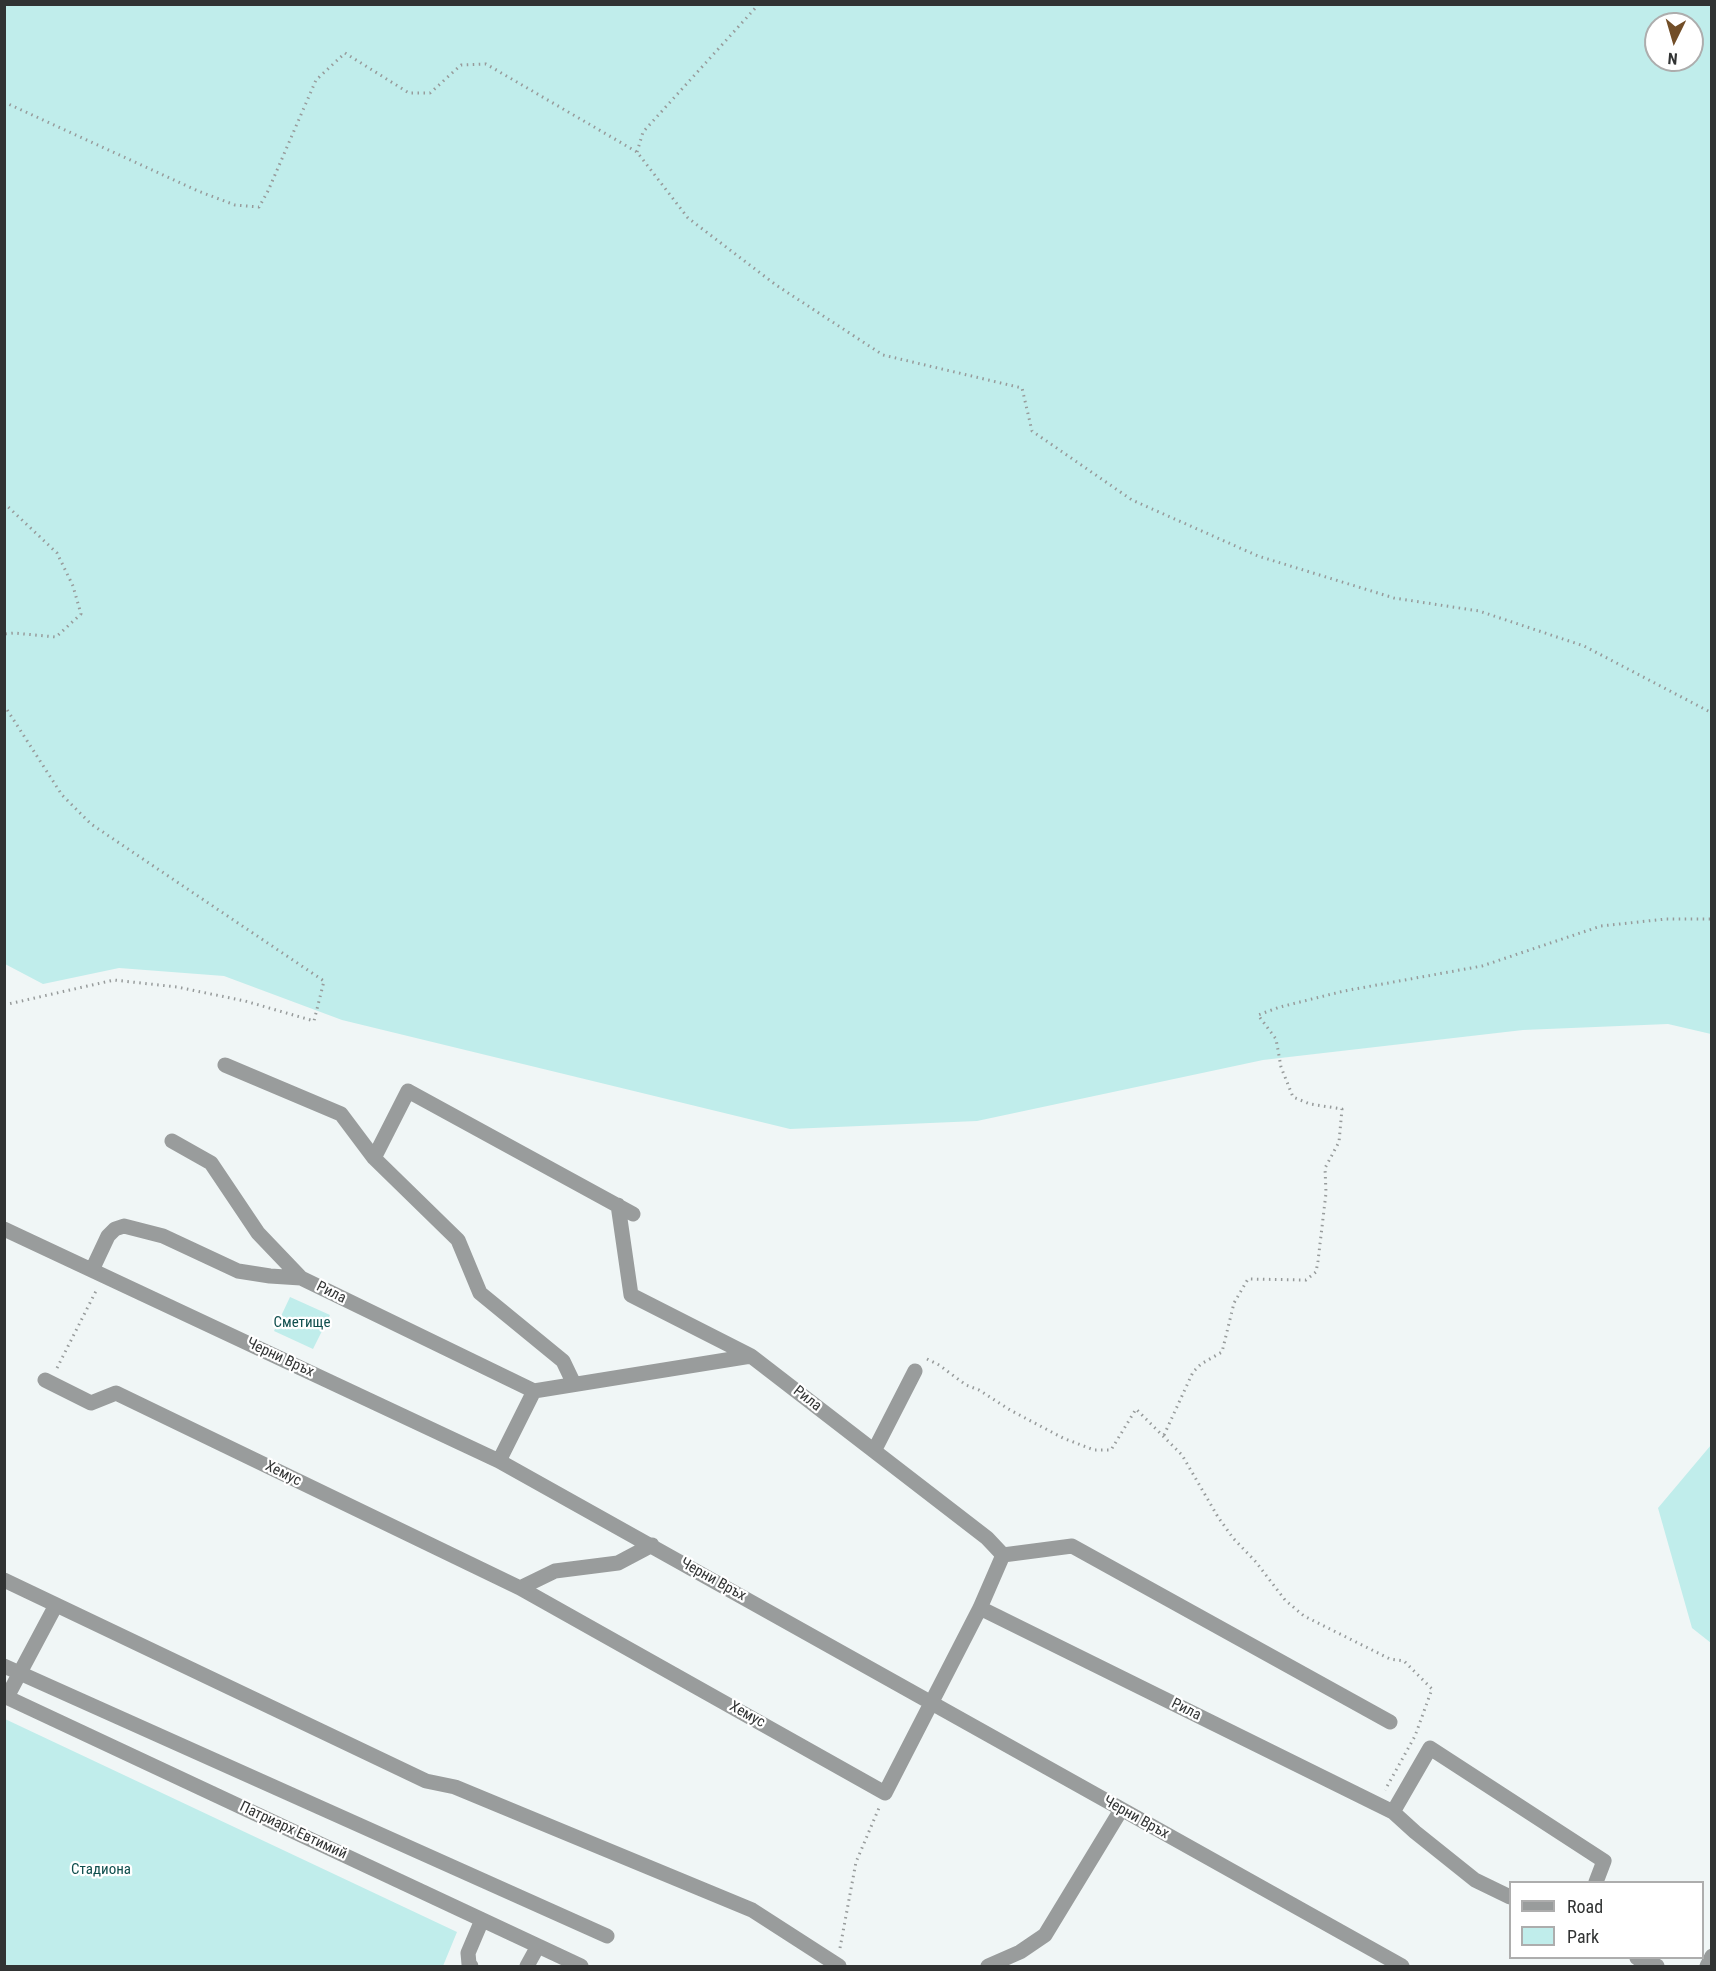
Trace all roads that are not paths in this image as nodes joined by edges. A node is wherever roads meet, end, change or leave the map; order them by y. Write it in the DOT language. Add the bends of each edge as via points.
graph roads {
  1 [pos="225,1065"];
  2 [pos="172,1141"];
  3 [pos="374,1158"];
  4 [pos="618,1205"];
  5 [pos="633,1214"];
  6 [pos="4,1229"];
  7 [pos="98,1273"];
  8 [pos="301,1278"];
  9 [pos="751,1356"];
  10 [pos="915,1371"];
  11 [pos="47,1382"];
  12 [pos="574,1384"];
  13 [pos="534,1391"];
  14 [pos="874,1450"];
  15 [pos="499,1461"];
  16 [pos="652,1545"];
  17 [pos="1004,1555"];
  18 [pos="4,1580"];
  19 [pos="520,1588"];
  20 [pos="56,1605"];
  21 [pos="980,1608"];
  22 [pos="4,1666"];
  23 [pos="20,1673"];
  24 [pos="6,1696"];
  25 [pos="932,1703"];
  26 [pos="1390,1722"];
  27 [pos="1121,1810"];
  28 [pos="1393,1812"];
  29 [pos="1596,1881"];
  30 [pos="1509,1897"];
  31 [pos="482,1920"];
  32 [pos="607,1936"];
  33 [pos="538,1946"];
  34 [pos="1712,1956"];
  35 [pos="1640,1959"];
  36 [pos="575,1965"];
  37 [pos="838,1965"];
  38 [pos="471,1966"];
  39 [pos="527,1966"];
  40 [pos="992,1966"];
  41 [pos="1402,1966"];
  42 [pos="1657,1966"];
  43 [pos="1707,1966"];
  1 -- 3 [label="street" via="341,1114"];
  2 -- 8 [label="street, Рила" via="211,1163 258,1233"];
  3 -- 4 [label="street" via="408,1091"];
  3 -- 12 [label="street" via="458,1240 480,1293 563,1361"];
  4 -- 5 [label="street"];
  4 -- 9 [label="street, Рила" via="631,1294"];
  6 -- 7 [label="street, Черни Връх"];
  7 -- 8 [label="street" via="108,1236 124,1226 163,1236 238,1271"];
  7 -- 15 [label="street, Черни Връх"];
  8 -- 13 [label="street, Рила"];
  9 -- 12 [label="street"];
  9 -- 14 [label="street, Рила"];
  10 -- 14 [label="street"];
  11 -- 19 [label="street, Хемус" via="91,1403 116,1394"];
  12 -- 13 [label="street"];
  13 -- 15 [label="street"];
  14 -- 17 [label="street, Рила"];
  15 -- 16 [label="street, Черни Връх"];
  16 -- 19 [label="street" via="618,1563 555,1571"];
  16 -- 25 [label="street, Черни Връх"];
  17 -- 21 [label="street"];
  17 -- 26 [label="street" via="1072,1545"];
  18 -- 20 [label="street"];
  19 -- 25 [label="street, Хемус" via="885,1793"];
  20 -- 23 [label="street"];
  20 -- 37 [label="street" via="426,1781 455,1787 752,1910"];
  21 -- 25 [label="street"];
  21 -- 28 [label="street, Рила"];
  22 -- 23 [label="street"];
  23 -- 24 [label="street"];
  23 -- 32 [label="street"];
  24 -- 31 [label="street, Патриарх Евтимий"];
  25 -- 27 [label="street, Черни Връх"];
  27 -- 40 [label="street" via="1045,1935"];
  27 -- 41 [label="street, Черни Връх"];
  28 -- 29 [label="street" via="1430,1748 1604,1861"];
  28 -- 30 [label="street, Рила" via="1475,1880"];
  31 -- 33 [label="street, Патриарх Евтимий"];
  31 -- 38 [label="street" via="468,1953"];
  33 -- 36 [label="street, Патриарх Евтимий"];
  33 -- 39 [label="street"];
  34 -- 43 [label="street"];
  35 -- 42 [label="street"];
}
